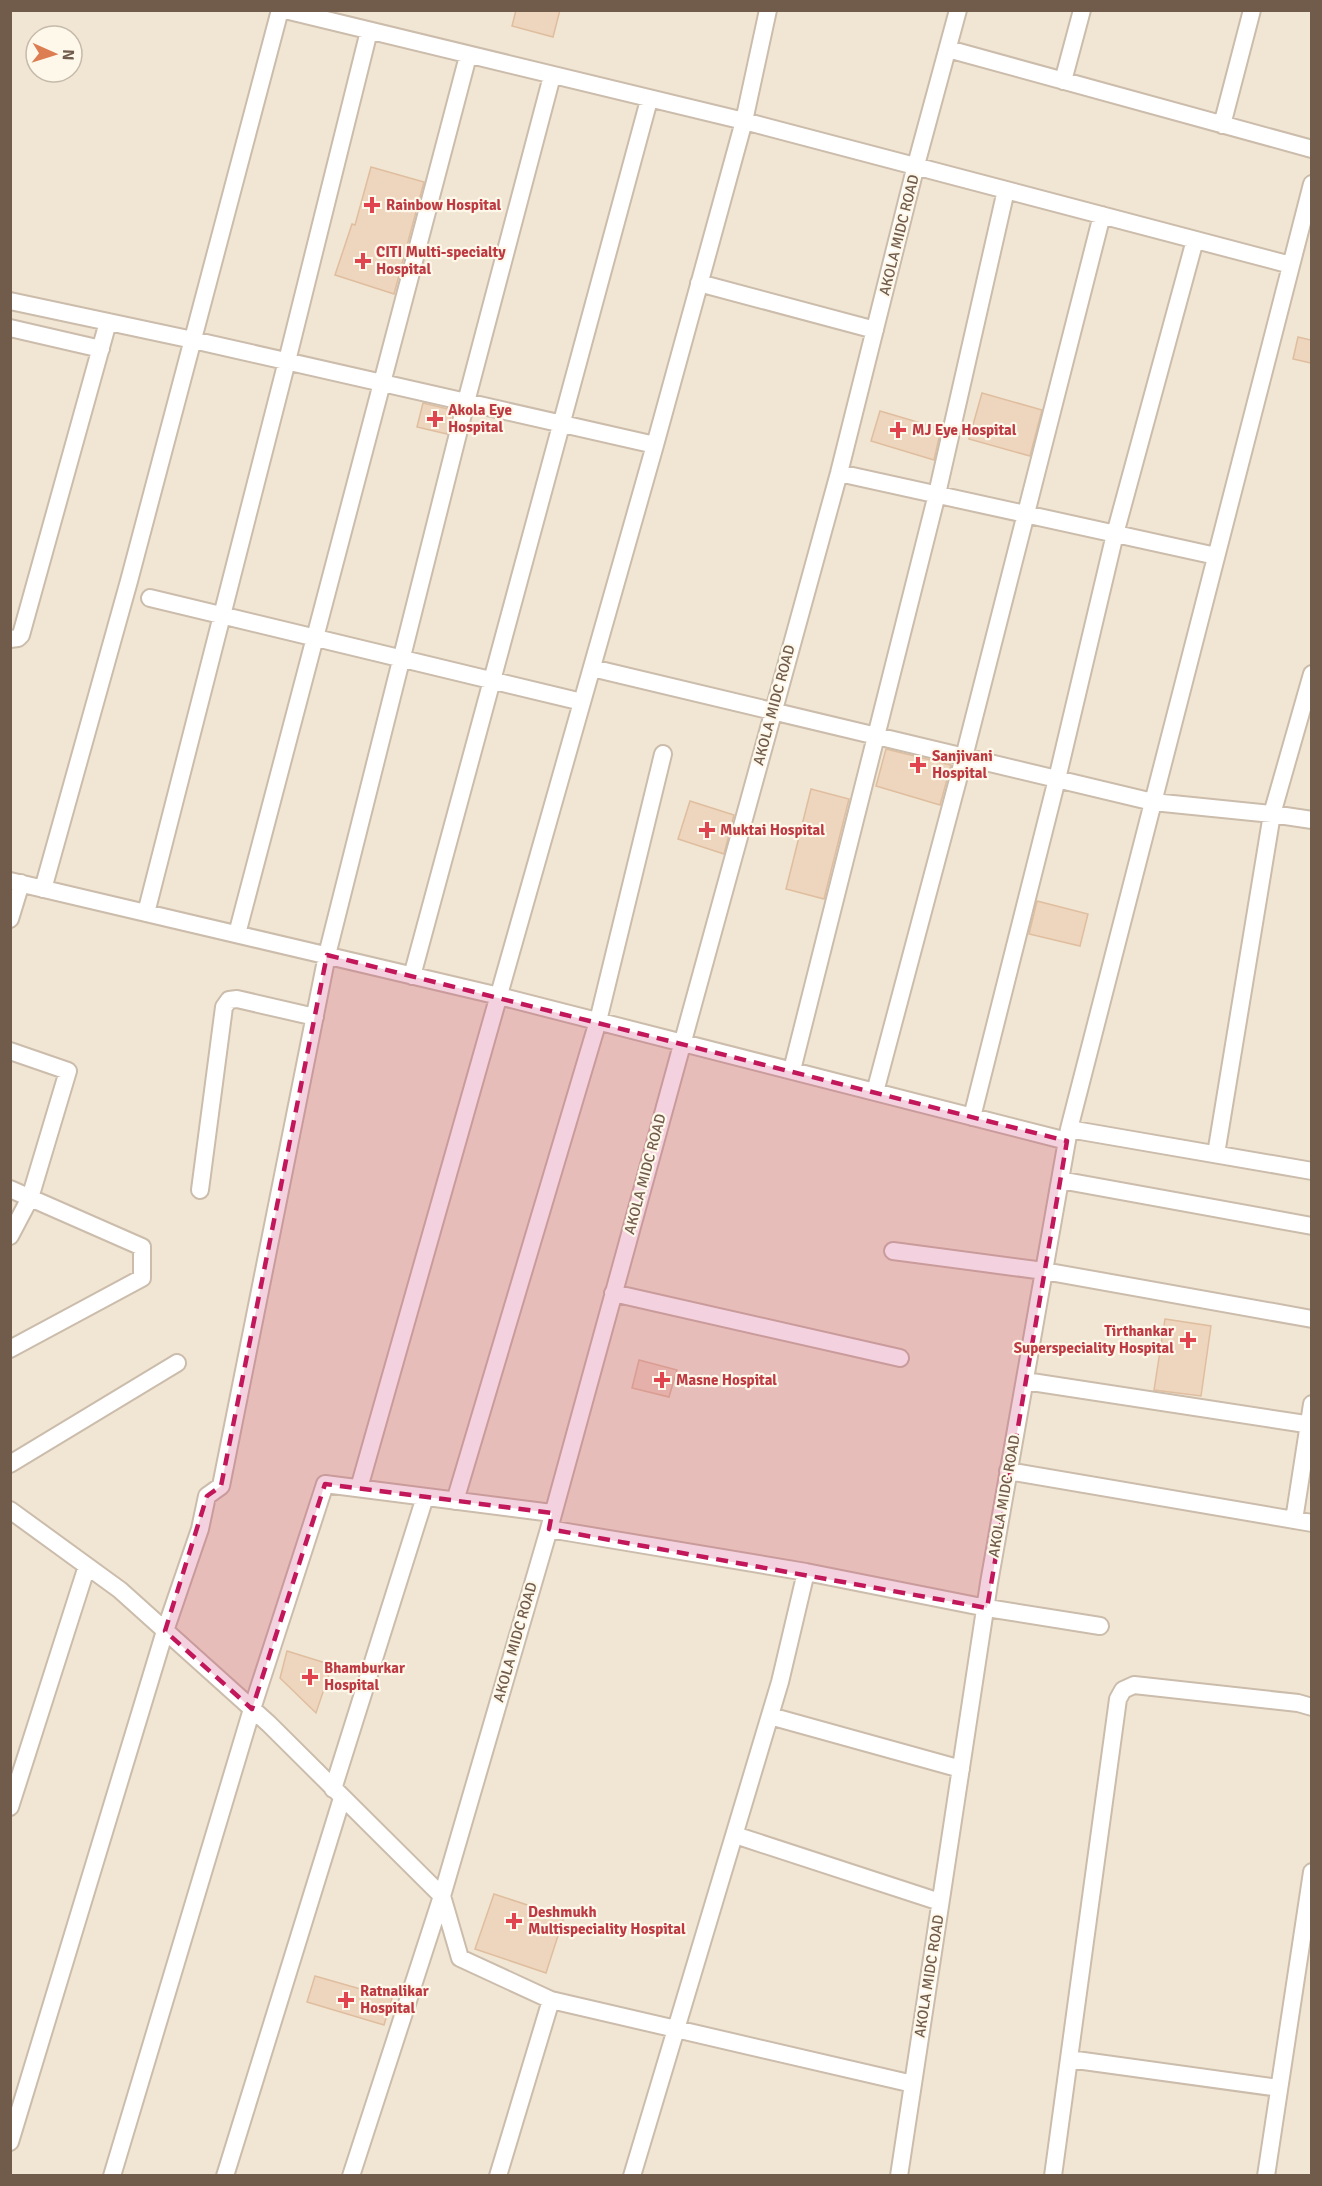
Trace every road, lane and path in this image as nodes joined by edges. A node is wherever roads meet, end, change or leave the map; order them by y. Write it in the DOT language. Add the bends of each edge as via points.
graph roads {
  1 [pos="280,10"];
  2 [pos="285,10"];
  3 [pos="768,10"];
  4 [pos="958,10"];
  5 [pos="1082,10"];
  6 [pos="1251,10"];
  7 [pos="369,31"];
  8 [pos="948,49"];
  9 [pos="468,56"];
  10 [pos="552,76"];
  11 [pos="1063,81"];
  12 [pos="648,100"];
  13 [pos="744,121"];
  14 [pos="1222,124"];
  15 [pos="1311,149"];
  16 [pos="916,165"];
  17 [pos="1311,184"];
  18 [pos="1006,190"];
  19 [pos="1102,215"];
  20 [pos="1195,240"];
  21 [pos="1291,265"];
  22 [pos="699,283"];
  23 [pos="10,301"];
  24 [pos="108,322"];
  25 [pos="10,328"];
  26 [pos="875,330"];
  27 [pos="192,340"];
  28 [pos="101,349"];
  29 [pos="287,361"];
  30 [pos="381,383"];
  31 [pos="466,402"];
  32 [pos="562,424"];
  33 [pos="655,445"];
  34 [pos="839,473"];
  35 [pos="937,494"];
  36 [pos="1026,515"];
  37 [pos="1115,534"];
  38 [pos="1216,556"];
  39 [pos="150,598"];
  40 [pos="222,617"];
  41 [pos="10,639"];
  42 [pos="314,639"];
  43 [pos="402,659"];
  44 [pos="592,668"];
  45 [pos="1311,674"];
  46 [pos="493,681"];
  47 [pos="582,702"];
  48 [pos="773,712"];
  49 [pos="877,737"];
  50 [pos="663,754"];
  51 [pos="964,757"];
  52 [pos="1057,779"];
  53 [pos="1153,802"];
  54 [pos="1272,814"];
  55 [pos="1311,820"];
  56 [pos="16,882"];
  57 [pos="43,889"];
  58 [pos="146,913"];
  59 [pos="10,919"];
  60 [pos="237,934"];
  61 [pos="327,955"];
  62 [pos="412,976"];
  63 [pos="499,996"];
  64 [pos="315,1017"];
  65 [pos="598,1021"];
  66 [pos="682,1042"];
  67 [pos="10,1051"];
  68 [pos="792,1070"];
  69 [pos="875,1092"];
  70 [pos="972,1117"];
  71 [pos="1068,1135"];
  72 [pos="1216,1154"];
  73 [pos="1311,1171"];
  74 [pos="1060,1180"];
  75 [pos="10,1189"];
  76 [pos="200,1190"];
  77 [pos="30,1198"];
  78 [pos="1311,1226"];
  79 [pos="10,1236"];
  80 [pos="893,1251"];
  81 [pos="1044,1271"];
  82 [pos="613,1293"];
  83 [pos="1311,1319"];
  84 [pos="10,1349"];
  85 [pos="900,1358"];
  86 [pos="177,1363"];
  87 [pos="1024,1381"];
  88 [pos="1311,1404"];
  89 [pos="1310,1425"];
  90 [pos="10,1464"];
  91 [pos="1008,1472"];
  92 [pos="359,1488"];
  93 [pos="425,1497"];
  94 [pos="455,1501"];
  95 [pos="10,1510"];
  96 [pos="1294,1520"];
  97 [pos="550,1521"];
  98 [pos="1311,1523"];
  99 [pos="87,1566"];
  100 [pos="806,1572"];
  101 [pos="987,1608"];
  102 [pos="1100,1626"];
  103 [pos="165,1630"];
  104 [pos="1311,1707"];
  105 [pos="252,1709"];
  106 [pos="770,1716"];
  107 [pos="961,1769"];
  108 [pos="337,1793"];
  109 [pos="10,1807"];
  110 [pos="735,1835"];
  111 [pos="1311,1872"];
  112 [pos="442,1896"];
  113 [pos="940,1902"];
  114 [pos="551,2000"];
  115 [pos="677,2030"];
  116 [pos="1069,2059"];
  117 [pos="913,2084"];
  118 [pos="1279,2088"];
  119 [pos="10,2142"];
  120 [pos="112,2175"];
  121 [pos="225,2175"];
  122 [pos="351,2175"];
  123 [pos="498,2175"];
  124 [pos="632,2175"];
  125 [pos="899,2175"];
  126 [pos="1053,2175"];
  127 [pos="1266,2175"];
  1 -- 27 [label="street"];
  2 -- 7 [label="street"];
  3 -- 13 [label="street"];
  4 -- 8 [label="street, AKOLA MIDC ROAD"];
  5 -- 11 [label="street"];
  6 -- 14 [label="street"];
  7 -- 9 [label="street"];
  7 -- 29 [label="street"];
  8 -- 11 [label="street"];
  8 -- 16 [label="street, AKOLA MIDC ROAD"];
  9 -- 10 [label="street"];
  9 -- 30 [label="street"];
  10 -- 12 [label="street"];
  10 -- 31 [label="street"];
  11 -- 14 [label="street"];
  12 -- 13 [label="street"];
  12 -- 32 [label="street"];
  13 -- 16 [label="street"];
  13 -- 22 [label="street"];
  14 -- 15 [label="street"];
  16 -- 18 [label="street"];
  16 -- 26 [label="street, AKOLA MIDC ROAD"];
  17 -- 21 [label="street, AKOLA MIDC ROAD"];
  18 -- 19 [label="street"];
  18 -- 35 [label="street"];
  19 -- 20 [label="street"];
  19 -- 36 [label="street"];
  20 -- 21 [label="street"];
  20 -- 37 [label="street"];
  21 -- 38 [label="street, AKOLA MIDC ROAD"];
  22 -- 26 [label="street"];
  22 -- 33 [label="street"];
  23 -- 24 [label="street"];
  24 -- 27 [label="street"];
  24 -- 28 [label="street"];
  25 -- 28 [label="street"];
  26 -- 34 [label="street, AKOLA MIDC ROAD"];
  27 -- 29 [label="street"];
  27 -- 57 [label="street"];
  28 -- 41 [label="street" via="21,635"];
  29 -- 30 [label="street"];
  29 -- 40 [label="street"];
  30 -- 31 [label="street"];
  30 -- 42 [label="street"];
  31 -- 32 [label="street"];
  31 -- 43 [label="street"];
  32 -- 33 [label="street"];
  32 -- 46 [label="street"];
  33 -- 44 [label="street"];
  34 -- 35 [label="street"];
  34 -- 48 [label="street, AKOLA MIDC ROAD"];
  35 -- 36 [label="street"];
  35 -- 49 [label="street"];
  36 -- 37 [label="street"];
  36 -- 51 [label="street"];
  37 -- 38 [label="street"];
  37 -- 52 [label="street"];
  38 -- 53 [label="street, AKOLA MIDC ROAD"];
  39 -- 40 [label="street"];
  40 -- 42 [label="street"];
  40 -- 58 [label="street"];
  42 -- 43 [label="street"];
  42 -- 60 [label="street"];
  43 -- 46 [label="street"];
  43 -- 61 [label="street"];
  44 -- 47 [label="street"];
  44 -- 48 [label="street"];
  45 -- 54 [label="street"];
  46 -- 47 [label="street"];
  46 -- 62 [label="street"];
  47 -- 63 [label="street"];
  48 -- 49 [label="street"];
  48 -- 66 [label="street, AKOLA MIDC ROAD"];
  49 -- 51 [label="street"];
  49 -- 68 [label="street"];
  50 -- 65 [label="street"];
  51 -- 52 [label="street"];
  51 -- 69 [label="street"];
  52 -- 53 [label="street"];
  52 -- 70 [label="street"];
  53 -- 54 [label="street"];
  53 -- 71 [label="street, AKOLA MIDC ROAD"];
  54 -- 55 [label="street"];
  54 -- 72 [label="street"];
  56 -- 57 [label="street"];
  56 -- 59 [label="street"];
  57 -- 58 [label="street"];
  58 -- 60 [label="street"];
  60 -- 61 [label="street"];
  61 -- 62 [label="street"];
  61 -- 64 [label="street"];
  62 -- 63 [label="street"];
  63 -- 65 [label="street"];
  63 -- 92 [label="street"];
  64 -- 76 [label="street" via="237,999 229,1000 224,1007"];
  64 -- 103 [label="street" via="221,1486 207,1496"];
  65 -- 66 [label="street"];
  65 -- 94 [label="street"];
  66 -- 68 [label="street"];
  66 -- 82 [label="street, AKOLA MIDC ROAD"];
  67 -- 77 [label="street" via="68,1071"];
  68 -- 69 [label="street"];
  69 -- 70 [label="street"];
  70 -- 71 [label="street"];
  71 -- 72 [label="street"];
  71 -- 74 [label="street, AKOLA MIDC ROAD"];
  72 -- 73 [label="street"];
  74 -- 78 [label="street"];
  74 -- 81 [label="street, AKOLA MIDC ROAD"];
  75 -- 77 [label="street"];
  77 -- 79 [label="street"];
  77 -- 84 [label="street" via="142,1247 142,1278"];
  80 -- 81 [label="street"];
  81 -- 83 [label="street"];
  81 -- 87 [label="street, AKOLA MIDC ROAD"];
  82 -- 85 [label="street"];
  82 -- 97 [label="street, AKOLA MIDC ROAD"];
  86 -- 90 [label="street"];
  87 -- 89 [label="street"];
  87 -- 91 [label="street, AKOLA MIDC ROAD"];
  88 -- 89 [label="street"];
  89 -- 96 [label="street"];
  91 -- 96 [label="street"];
  91 -- 101 [label="street, AKOLA MIDC ROAD"];
  92 -- 93 [label="street"];
  92 -- 105 [label="street" via="325,1484"];
  93 -- 94 [label="street"];
  93 -- 108 [label="street"];
  94 -- 97 [label="street"];
  95 -- 99 [label="street"];
  96 -- 98 [label="street"];
  97 -- 100 [label="street"];
  97 -- 112 [label="street, AKOLA MIDC ROAD"];
  99 -- 103 [label="street"];
  99 -- 109 [label="street"];
  100 -- 101 [label="street"];
  100 -- 106 [label="street"];
  101 -- 102 [label="street"];
  101 -- 107 [label="street, AKOLA MIDC ROAD"];
  103 -- 105 [label="street"];
  103 -- 119 [label="street"];
  104 -- 116 [label="street" via="1134,1686 1123,1690"];
  105 -- 108 [label="street"];
  105 -- 120 [label="street"];
  106 -- 107 [label="street"];
  106 -- 110 [label="street"];
  107 -- 113 [label="street, AKOLA MIDC ROAD"];
  108 -- 112 [label="street"];
  108 -- 121 [label="street"];
  110 -- 113 [label="street"];
  110 -- 115 [label="street"];
  111 -- 118 [label="street"];
  112 -- 114 [label="street" via="460,1958"];
  112 -- 122 [label="street, AKOLA MIDC ROAD"];
  113 -- 117 [label="street, AKOLA MIDC ROAD"];
  114 -- 115 [label="street"];
  114 -- 123 [label="street"];
  115 -- 117 [label="street"];
  115 -- 124 [label="street"];
  116 -- 118 [label="street"];
  116 -- 126 [label="street"];
  117 -- 125 [label="street, AKOLA MIDC ROAD"];
  118 -- 127 [label="street"];
}
